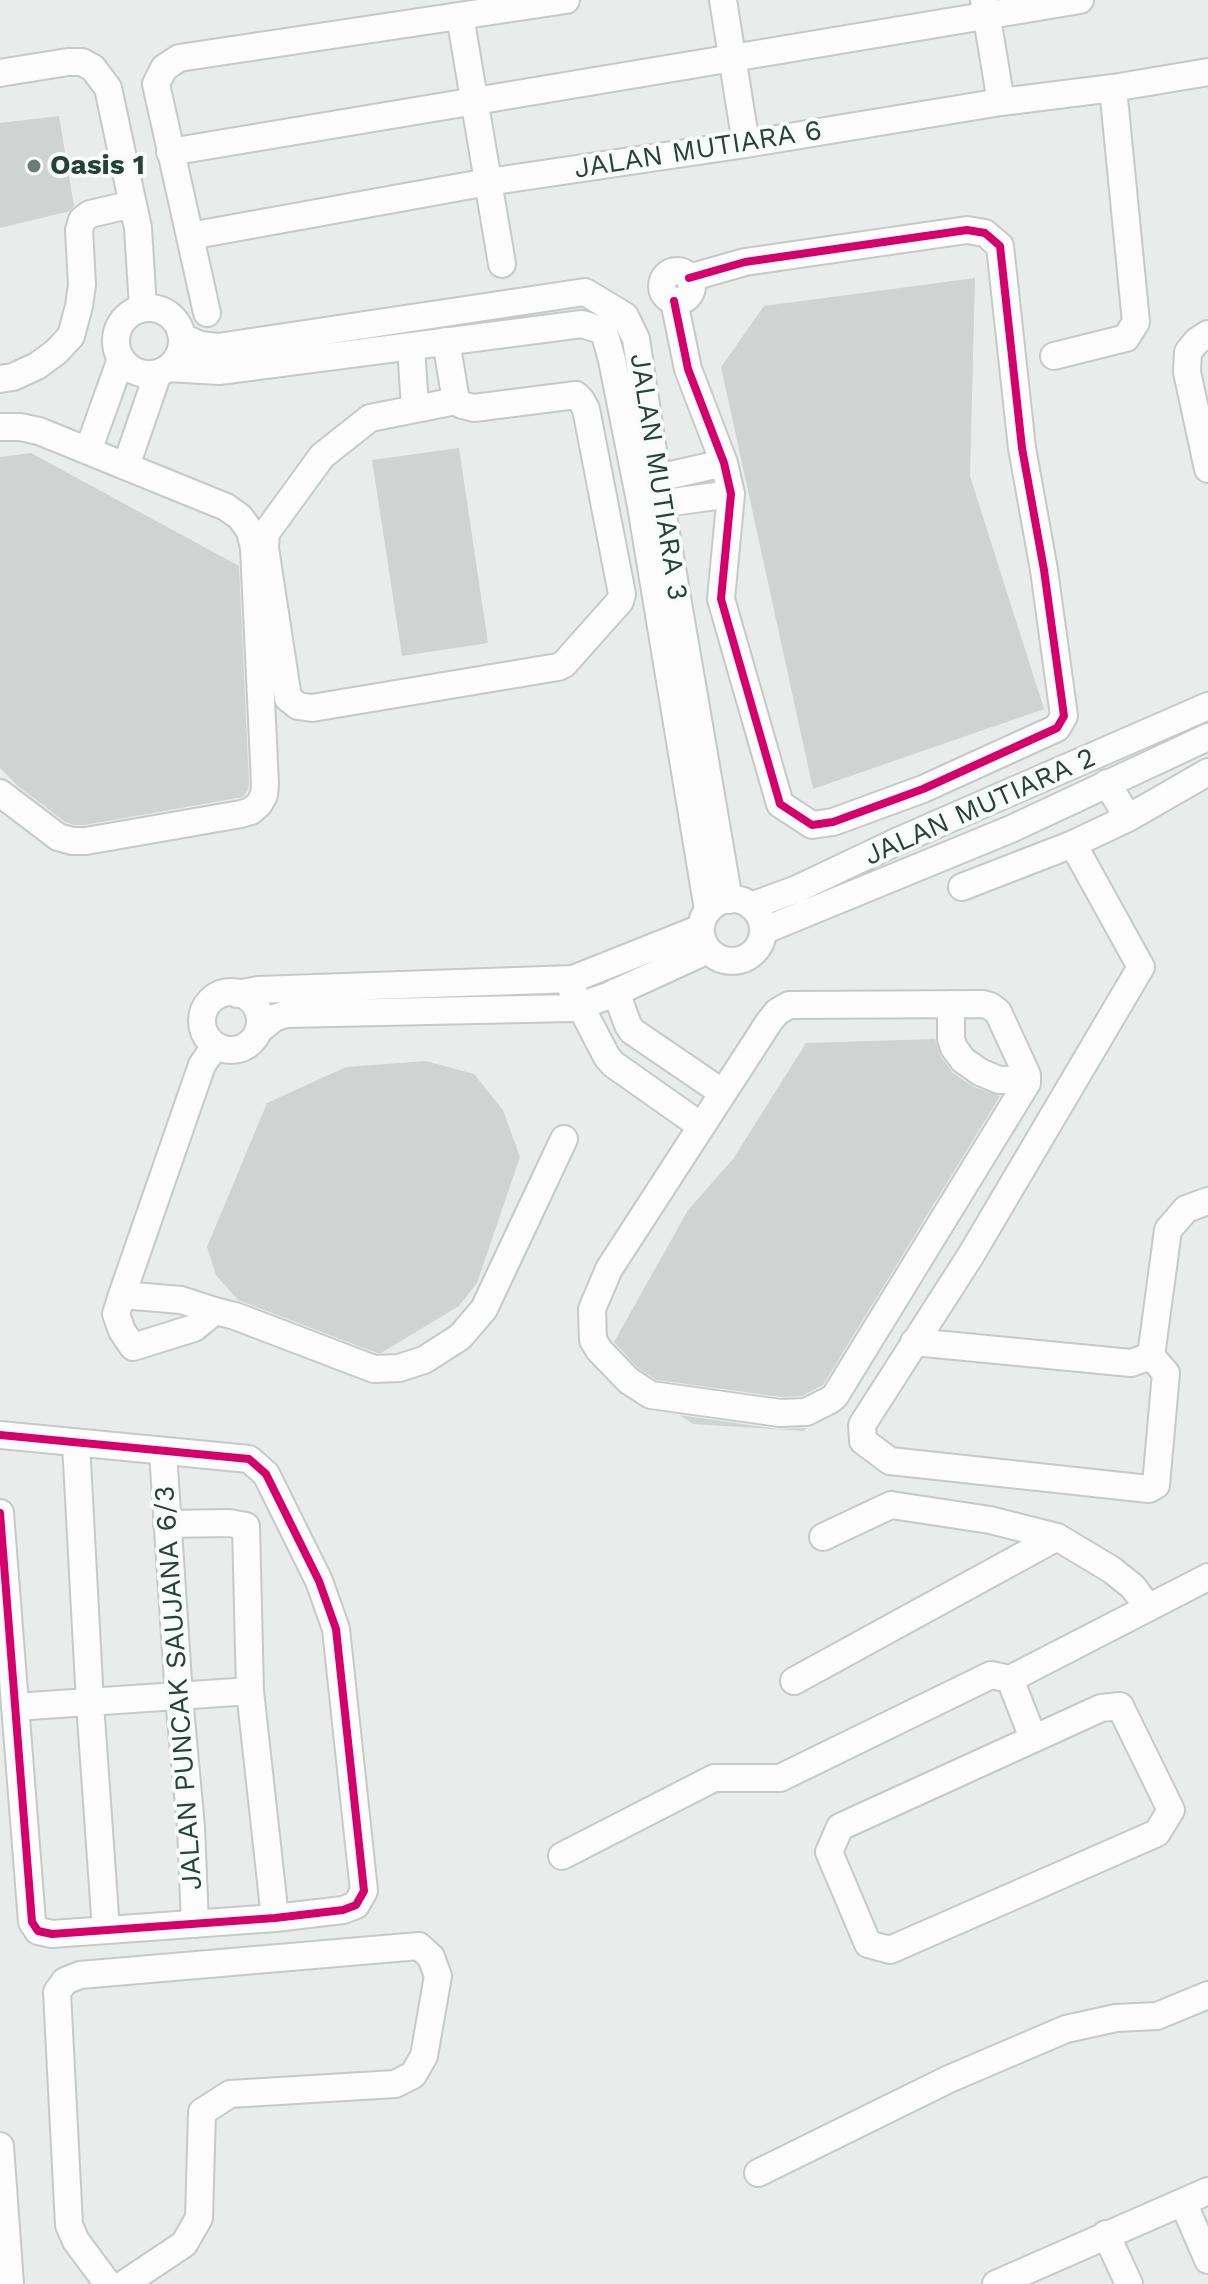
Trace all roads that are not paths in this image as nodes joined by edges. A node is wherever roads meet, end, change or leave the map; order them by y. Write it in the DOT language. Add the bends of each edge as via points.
graph roads {
  1 [pos="566,0"];
  2 [pos="723,0"];
  3 [pos="1080,0"];
  4 [pos="985,8"];
  5 [pos="460,16"];
  6 [pos="734,59"];
  7 [pos="1208,72"];
  8 [pos="0,73"];
  9 [pos="1113,88"];
  10 [pos="475,101"];
  11 [pos="1001,102"];
  12 [pos="746,144"];
  13 [pos="170,152"];
  14 [pos="488,182"];
  15 [pos="133,204"];
  16 [pos="190,236"];
  17 [pos="502,264"];
  18 [pos="143,308"];
  19 [pos="207,313"];
  20 [pos="1208,334"];
  21 [pos="182,337"];
  22 [pos="446,341"];
  23 [pos="411,346"];
  24 [pos="1054,356"];
  25 [pos="121,359"];
  26 [pos="163,370"];
  27 [pos="0,379"];
  28 [pos="456,401"];
  29 [pos="415,408"];
  30 [pos="0,427"];
  31 [pos="88,451"];
  32 [pos="724,463"];
  33 [pos="126,466"];
  34 [pos="1208,469"];
  35 [pos="649,493"];
  36 [pos="731,494"];
  37 [pos="1207,706"];
  38 [pos="1208,737"];
  39 [pos="1208,772"];
  40 [pos="1107,783"];
  41 [pos="0,793"];
  42 [pos="1128,818"];
  43 [pos="1073,844"];
  44 [pos="962,887"];
  45 [pos="719,919"];
  46 [pos="763,931"];
  47 [pos="566,979"];
  48 [pos="616,992"];
  49 [pos="237,994"];
  50 [pos="951,1004"];
  51 [pos="580,1006"];
  52 [pos="258,1031"];
  53 [pos="645,1040"];
  54 [pos="215,1046"];
  55 [pos="623,1072"];
  56 [pos="1027,1079"];
  57 [pos="723,1093"];
  58 [pos="701,1126"];
  59 [pos="564,1139"];
  60 [pos="1208,1201"];
  61 [pos="122,1295"];
  62 [pos="215,1311"];
  63 [pos="914,1342"];
  64 [pos="1151,1356"];
  65 [pos="0,1435"];
  66 [pos="76,1443"];
  67 [pos="163,1452"];
  68 [pos="0,1513"];
  69 [pos="167,1524"];
  70 [pos="823,1537"];
  71 [pos="1057,1537"];
  72 [pos="1208,1577"];
  73 [pos="1148,1607"];
  74 [pos="1010,1679"];
  75 [pos="794,1681"];
  76 [pos="250,1691"];
  77 [pos="179,1697"];
  78 [pos="90,1703"];
  79 [pos="15,1707"];
  80 [pos="1033,1738"];
  81 [pos="562,1856"];
  82 [pos="275,1918"];
  83 [pos="195,1924"];
  84 [pos="106,1930"];
  85 [pos="1208,1995"];
  86 [pos="0,2146"];
  87 [pos="758,2173"];
  88 [pos="1208,2191"];
  89 [pos="1183,2202"];
  90 [pos="1106,2234"];
  91 [pos="1208,2260"];
  92 [pos="1033,2277"];
  93 [pos="10,2284"];
  94 [pos="108,2284"];
  95 [pos="124,2284"];
  96 [pos="996,2284"];
  97 [pos="1129,2284"];
  1 -- 5 [label="street"];
  2 -- 6 [label="street"];
  3 -- 4 [label="street"];
  4 -- 6 [label="street"];
  4 -- 11 [label="street"];
  5 -- 10 [label="street"];
  5 -- 13 [label="street" via="179,58 164,68 156,84"];
  6 -- 10 [label="street"];
  6 -- 12 [label="street"];
  7 -- 9 [label="street, JALAN MUTIARA 6"];
  8 -- 15 [label="street" via="68,62 93,68 108,88"];
  9 -- 11 [label="street, JALAN MUTIARA 6"];
  9 -- 24 [label="street" via="1136,322 1126,338"];
  10 -- 13 [label="street"];
  10 -- 14 [label="street"];
  11 -- 12 [label="street, JALAN MUTIARA 6"];
  12 -- 14 [label="street, JALAN MUTIARA 6"];
  13 -- 16 [label="street"];
  14 -- 16 [label="street, JALAN MUTIARA 6"];
  14 -- 17 [label="street"];
  15 -- 18 [label="street"];
  15 -- 27 [label="street" via="82,220 82,285 71,336 37,366"];
  16 -- 19 [label="street"];
  18 -- 21 [label="street" via="164,311"];
  18 -- 25 [label="street" via="118,327 116,349"];
  20 -- 34 [label="street" via="1188,352 1187,372"];
  21 -- 26 [label="street" via="176,359"];
  21 -- 35 [label="street, JALAN MUTIARA 3" via="218,347 585,292 625,316 636,339"];
  22 -- 23 [label="street, JALAN MUTIARA 3"];
  22 -- 28 [label="street"];
  22 -- 35 [label="street, JALAN MUTIARA 3" via="582,324 604,331"];
  23 -- 26 [label="street, JALAN MUTIARA 3" via="219,371"];
  23 -- 29 [label="street"];
  25 -- 26 [label="street" via="137,372"];
  25 -- 31 [label="street"];
  26 -- 33 [label="street"];
  28 -- 29 [label="street"];
  28 -- 29 [label="street" via="474,408 576,395 581,400 620,601 558,667 312,708 298,706 288,698 266,533 322,456 370,418"];
  30 -- 31 [label="street" via="39,431"];
  31 -- 33 [label="street"];
  32 -- 35 [label="street"];
  32 -- 36 [label="street"];
  32 -- 36 [label="street" via="688,369 674,301 662,289 666,277 678,271 689,278 745,262 967,230 985,233 1000,246 1022,448 1064,716 1057,728 923,789 833,822 812,825 780,804 721,599"];
  33 -- 41 [label="street" via="226,507 250,531 264,795 251,811 241,814 72,841 47,830"];
  35 -- 36 [label="street"];
  35 -- 45 [label="street, JALAN MUTIARA 3"];
  37 -- 45 [label="street, JALAN MUTIARA 2"];
  38 -- 40 [label="street, JALAN MUTIARA 2"];
  39 -- 42 [label="street"];
  40 -- 42 [label="street"];
  40 -- 46 [label="street, JALAN MUTIARA 2" via="1011,829"];
  42 -- 43 [label="street"];
  43 -- 44 [label="street"];
  43 -- 63 [label="street" via="1141,967"];
  45 -- 46 [label="street, JALAN MUTIARA 3" via="758,913"];
  45 -- 46 [label="street" via="721,959 750,957"];
  45 -- 47 [label="street"];
  45 -- 48 [label="street"];
  47 -- 49 [label="street"];
  47 -- 51 [label="street"];
  48 -- 51 [label="street"];
  48 -- 53 [label="street" via="628,1025"];
  49 -- 52 [label="street" via="255,1006"];
  49 -- 54 [label="street" via="214,997 203,1012 203,1030"];
  50 -- 56 [label="street" via="983,1004 998,1012"];
  50 -- 56 [label="street" via="951,1039 963,1060 999,1080"];
  50 -- 57 [label="street" via="789,1005 769,1022"];
  51 -- 52 [label="street" via="286,1014"];
  51 -- 55 [label="street" via="607,1057"];
  52 -- 54 [label="street" via="243,1048"];
  53 -- 55 [label="street"];
  53 -- 57 [label="street"];
  54 -- 61 [label="street" via="202,1065"];
  55 -- 58 [label="street"];
  56 -- 58 [label="street" via="835,1396 806,1412 651,1395 629,1381 593,1340 592,1309 609,1269"];
  57 -- 58 [label="street"];
  59 -- 62 [label="street" via="484,1309 460,1337 424,1360 374,1369"];
  60 -- 64 [label="street" via="1186,1209 1168,1230"];
  61 -- 62 [label="street" via="181,1300"];
  61 -- 62 [label="street" via="116,1314 133,1347 194,1328"];
  63 -- 64 [label="street" via="1131,1363"];
  63 -- 64 [label="street" via="862,1425 863,1441 890,1461 1149,1489 1156,1485 1166,1373"];
  65 -- 66 [label="street"];
  66 -- 67 [label="street"];
  66 -- 78 [label="street"];
  67 -- 69 [label="street, JALAN PUNCAK SAUJANA 6/3"];
  67 -- 82 [label="street" via="249,1459 266,1474 319,1581 336,1629 364,1891 356,1905 343,1910"];
  68 -- 79 [label="street"];
  69 -- 76 [label="street" via="246,1526"];
  69 -- 77 [label="street, JALAN PUNCAK SAUJANA 6/3"];
  70 -- 71 [label="street" via="891,1505 990,1520"];
  71 -- 73 [label="street" via="1112,1570"];
  71 -- 75 [label="street"];
  72 -- 73 [label="street"];
  73 -- 74 [label="street"];
  74 -- 80 [label="street"];
  74 -- 81 [label="street" via="991,1675 780,1778 714,1778"];
  76 -- 77 [label="street"];
  76 -- 82 [label="street"];
  77 -- 78 [label="street"];
  77 -- 83 [label="street, JALAN PUNCAK SAUJANA 6/3"];
  78 -- 79 [label="street"];
  78 -- 84 [label="street"];
  79 -- 84 [label="street" via="32,1922 38,1931 52,1934"];
  80 -- 80 [label="street" via="1101,1708 1120,1706 1171,1810 1157,1833 890,1950 868,1944 829,1852 840,1827"];
  82 -- 83 [label="street"];
  83 -- 84 [label="street"];
  85 -- 87 [label="street" via="1157,2016 1066,2029 949,2079"];
  86 -- 93 [label="street"];
  88 -- 89 [label="street"];
  89 -- 90 [label="street"];
  89 -- 91 [label="street"];
  90 -- 92 [label="street"];
  90 -- 97 [label="street"];
  92 -- 96 [label="street"];
  94 -- 95 [label="street" via="69,2225 57,1992 65,1981 80,1975 419,1946 431,1957 438,1976 424,2056 413,2075 395,2084 230,2094 202,2112 199,2218 184,2244"];
}
